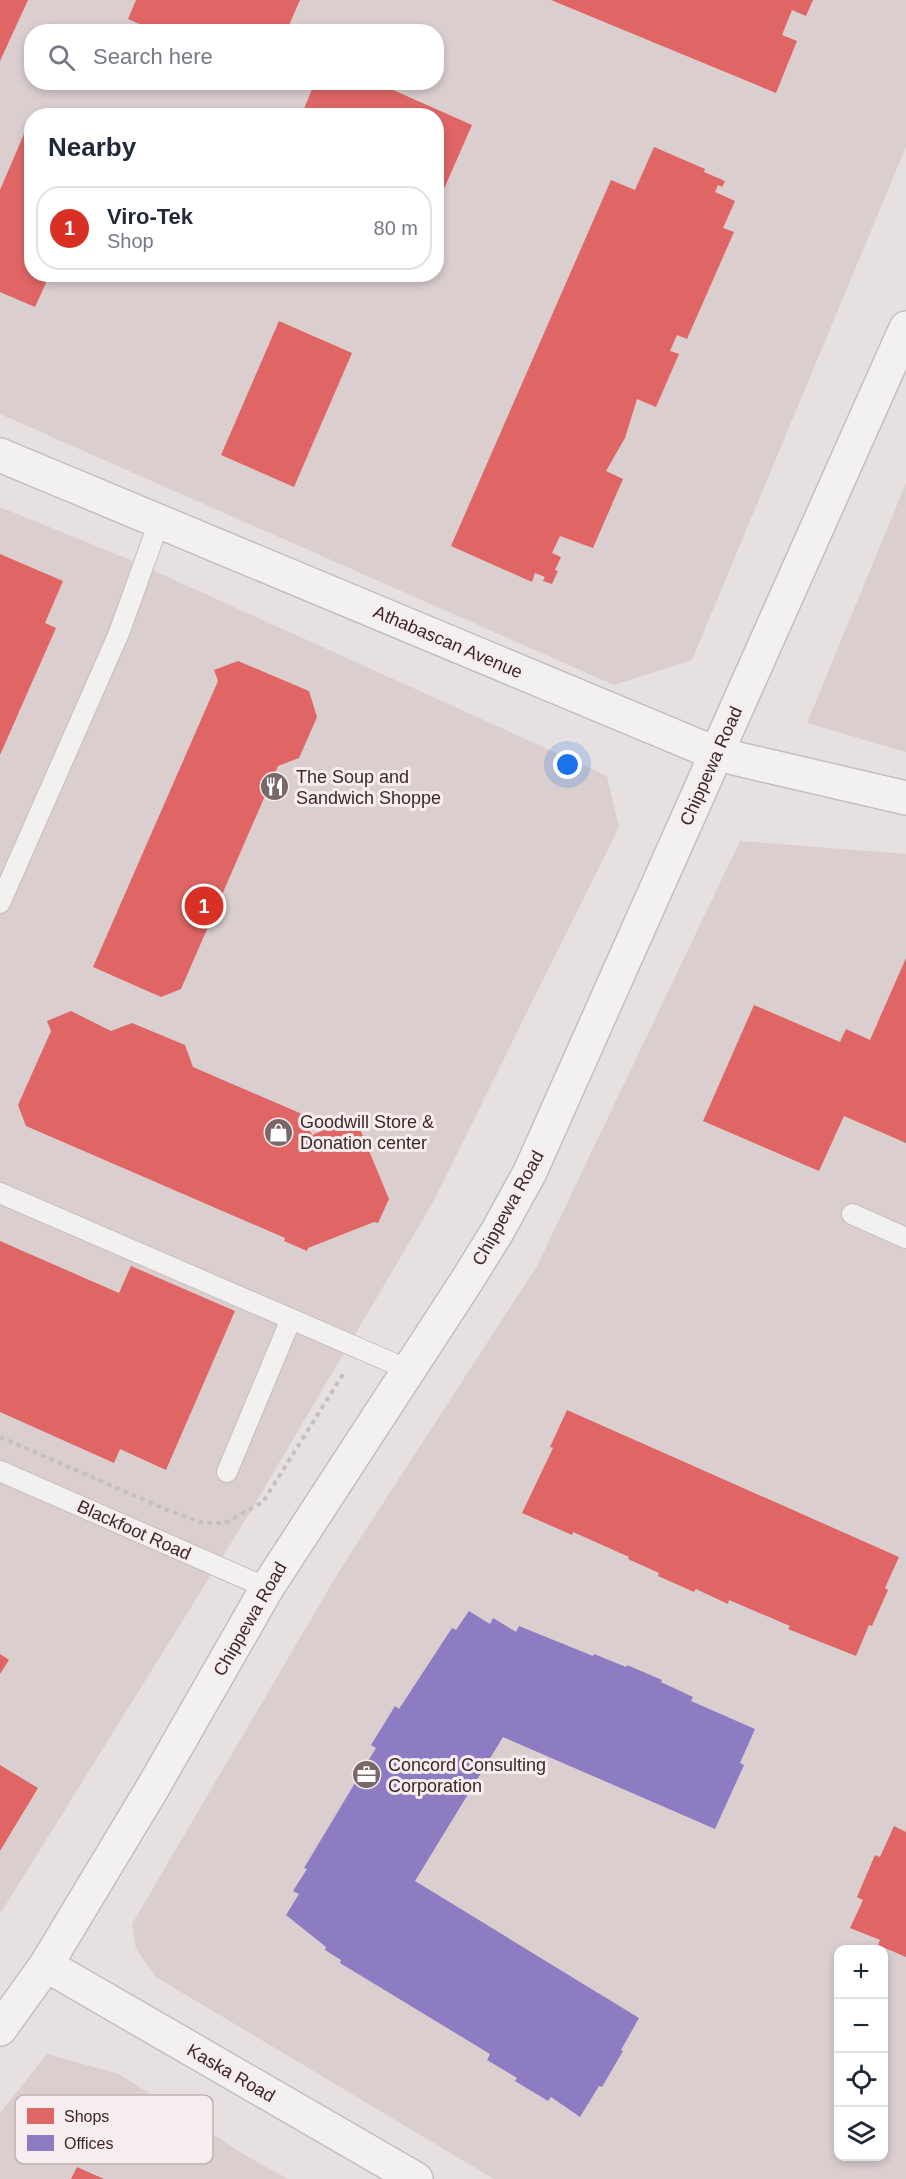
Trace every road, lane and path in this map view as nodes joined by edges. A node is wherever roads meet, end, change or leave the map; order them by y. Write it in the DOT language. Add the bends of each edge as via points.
graph roads {
  1 [pos="906,328"];
  2 [pos="0,455"];
  3 [pos="159,522"];
  4 [pos="717,754"];
  5 [pos="906,798"];
  6 [pos="0,903"];
  7 [pos="0,1193"];
  8 [pos="852,1215"];
  9 [pos="906,1238"];
  10 [pos="291,1319"];
  11 [pos="348,1366"];
  12 [pos="409,1370"];
  13 [pos="0,1437"];
  14 [pos="0,1472"];
  15 [pos="227,1472"];
  16 [pos="267,1588"];
  17 [pos="46,1965"];
  18 [pos="0,2029"];
  19 [pos="416,2179"];
  1 -- 4 [label="street, Chippewa Road"];
  2 -- 3 [label="street, Athabascan Avenue"];
  3 -- 4 [label="street, Athabascan Avenue"];
  3 -- 6 [label="lane" via="119,633"];
  4 -- 5 [label="street, Athabascan Avenue"];
  4 -- 12 [label="street, Chippewa Road" via="530,1172 497,1232"];
  7 -- 10 [label="lane"];
  8 -- 9 [label="lane"];
  10 -- 12 [label="lane"];
  10 -- 15 [label="lane"];
  11 -- 13 [label="path" via="262,1502 225,1523 203,1522 165,1509"];
  12 -- 16 [label="street, Chippewa Road"];
  14 -- 16 [label="lane, Blackfoot Road"];
  16 -- 17 [label="street, Chippewa Road"];
  17 -- 18 [label="street, Chippewa Road"];
  17 -- 19 [label="street, Kaska Road"];
}
